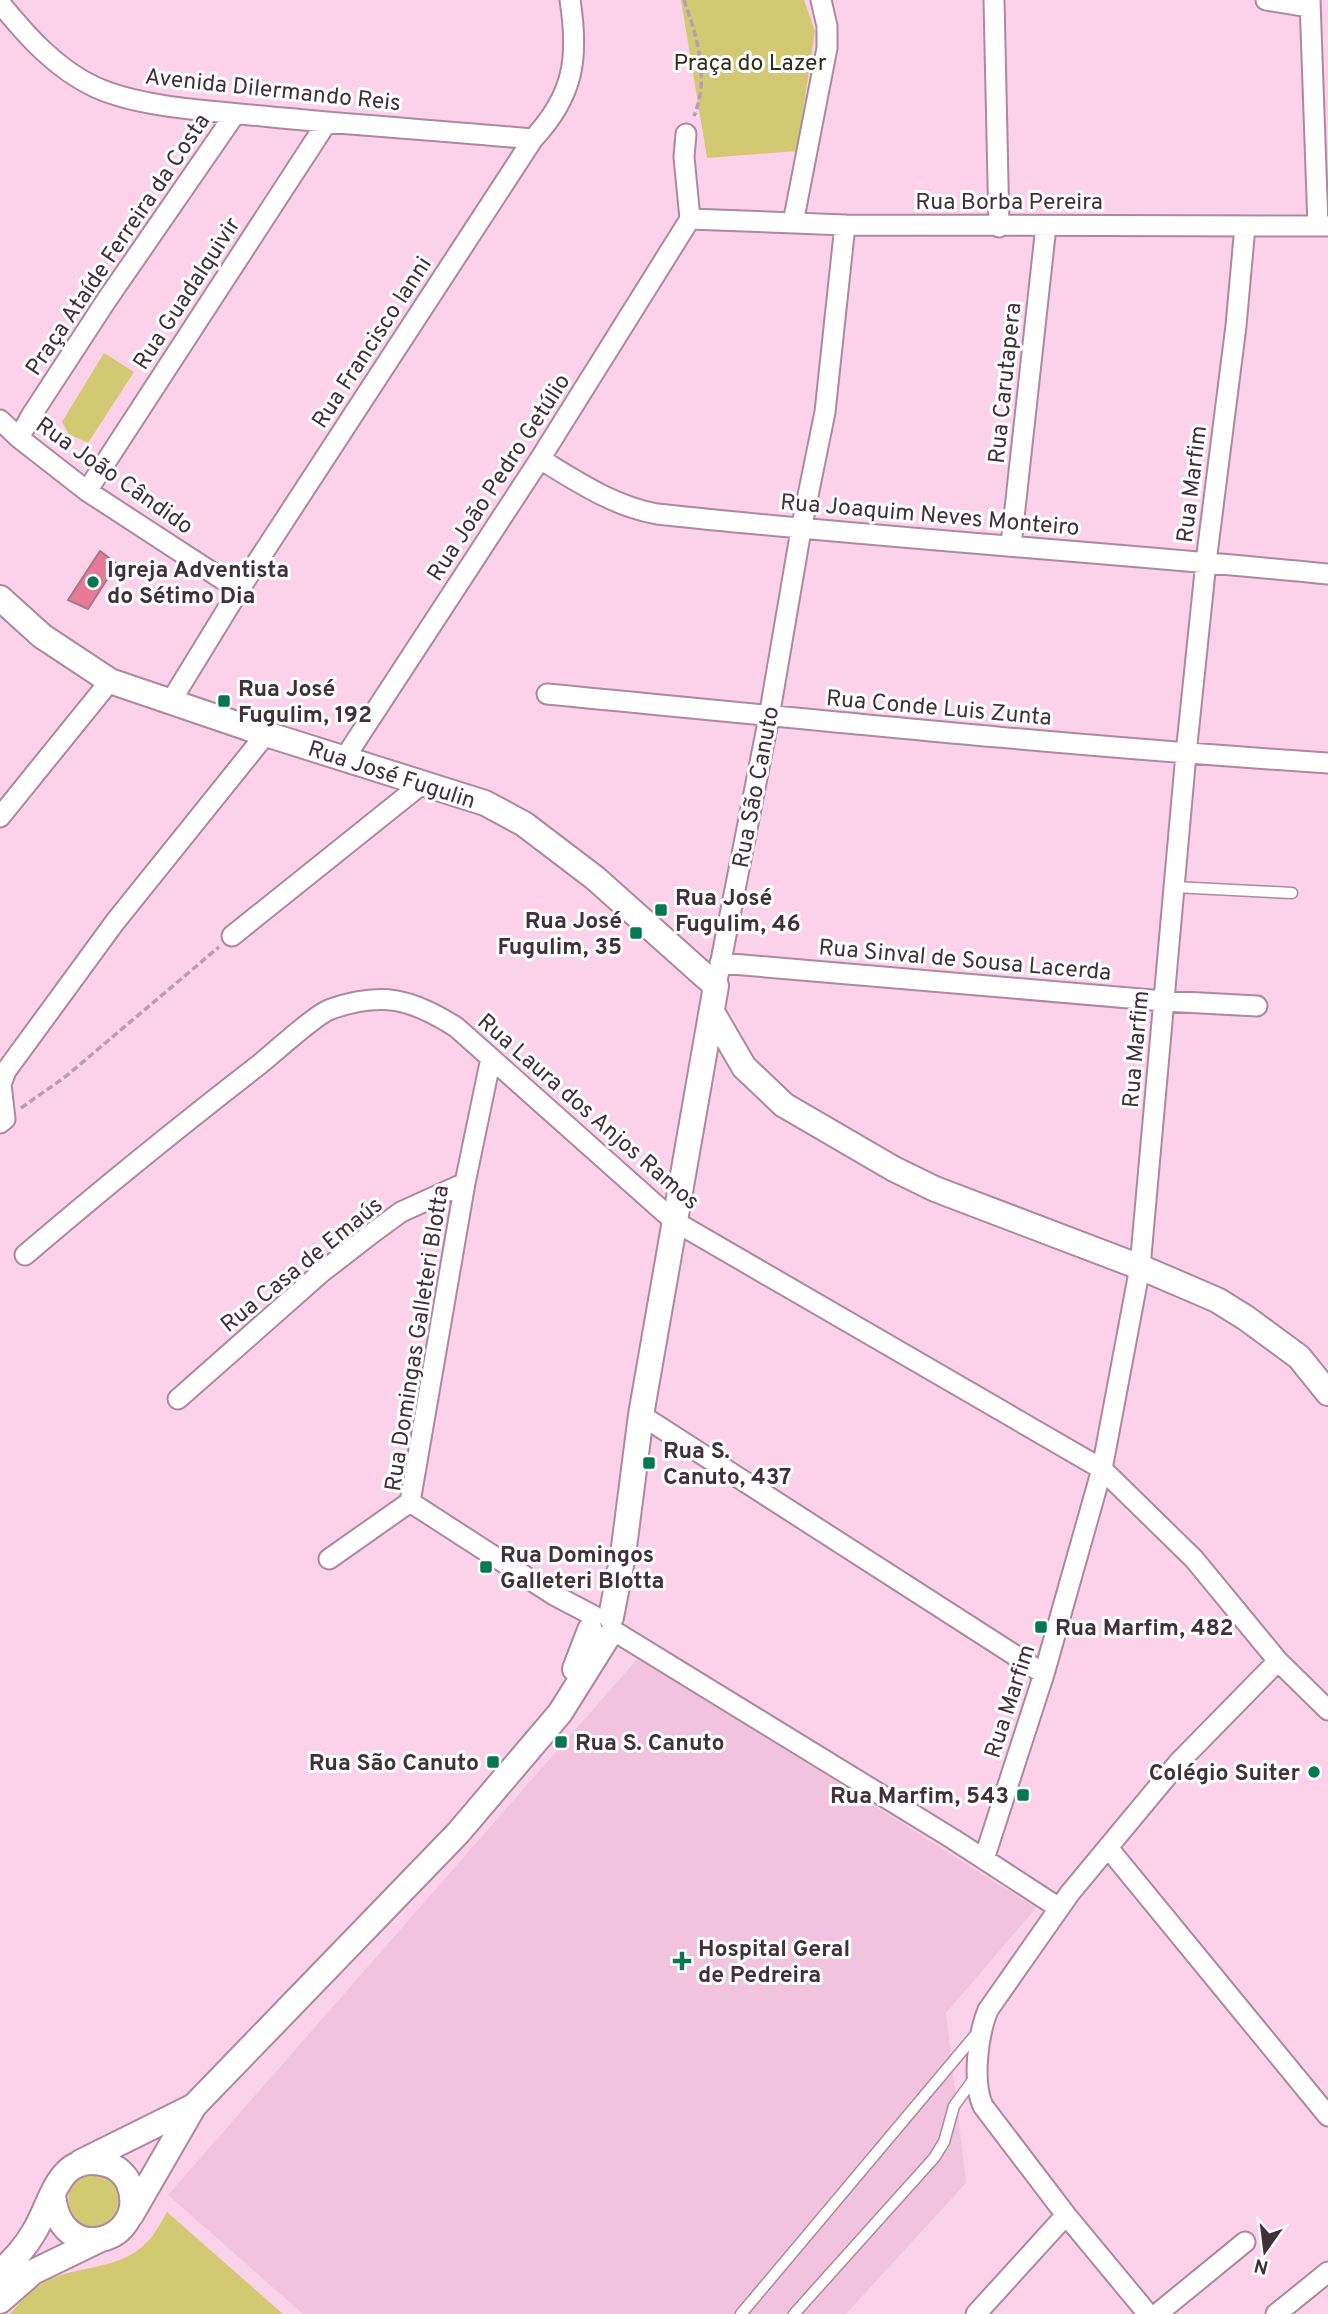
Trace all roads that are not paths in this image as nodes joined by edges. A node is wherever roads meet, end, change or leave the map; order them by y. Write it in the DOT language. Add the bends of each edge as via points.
graph roads {
  1 [pos="570,0"];
  2 [pos="821,0"];
  3 [pos="994,0"];
  4 [pos="1266,0"];
  5 [pos="0,3"];
  6 [pos="1310,3"];
  7 [pos="1320,102"];
  8 [pos="235,114"];
  9 [pos="327,122"];
  10 [pos="687,134"];
  11 [pos="533,139"];
  12 [pos="690,219"];
  13 [pos="793,223"];
  14 [pos="845,225"];
  15 [pos="999,226"];
  16 [pos="1046,226"];
  17 [pos="1245,226"];
  18 [pos="1323,226"];
  19 [pos="0,420"];
  20 [pos="19,438"];
  21 [pos="540,459"];
  22 [pos="87,491"];
  23 [pos="801,530"];
  24 [pos="1011,545"];
  25 [pos="1206,562"];
  26 [pos="1328,574"];
  27 [pos="239,590"];
  28 [pos="0,598"];
  29 [pos="110,681"];
  30 [pos="547,694"];
  31 [pos="171,701"];
  32 [pos="769,717"];
  33 [pos="266,734"];
  34 [pos="1186,754"];
  35 [pos="344,759"];
  36 [pos="1328,763"];
  37 [pos="423,783"];
  38 [pos="0,817"];
  39 [pos="1174,887"];
  40 [pos="1292,893"];
  41 [pos="232,936"];
  42 [pos="718,974"];
  43 [pos="1164,1001"];
  44 [pos="1257,1006"];
  45 [pos="712,1012"];
  46 [pos="491,1058"];
  47 [pos="3,1121"];
  48 [pos="466,1183"];
  49 [pos="674,1221"];
  50 [pos="25,1255"];
  51 [pos="1140,1268"];
  52 [pos="1328,1393"];
  53 [pos="178,1399"];
  54 [pos="640,1415"];
  55 [pos="1102,1469"];
  56 [pos="410,1502"];
  57 [pos="329,1559"];
  58 [pos="600,1624"];
  59 [pos="1278,1661"];
  60 [pos="1044,1674"];
  61 [pos="1328,1710"];
  62 [pos="1109,1849"];
  63 [pos="984,1859"];
  64 [pos="1059,1908"];
  65 [pos="985,2019"];
  66 [pos="978,2073"];
  67 [pos="194,2106"];
  68 [pos="1328,2116"];
  69 [pos="75,2165"];
  70 [pos="53,2193"];
  71 [pos="131,2215"];
  72 [pos="1066,2215"];
  73 [pos="99,2241"];
  74 [pos="1245,2242"];
  75 [pos="1328,2272"];
  76 [pos="0,2273"];
  77 [pos="0,2301"];
  78 [pos="741,2314"];
  79 [pos="794,2314"];
  80 [pos="975,2314"];
  81 [pos="1148,2314"];
  82 [pos="1157,2314"];
  83 [pos="1276,2314"];
  1 -- 11 [label="street, Rua Francisco Ianni" via="573,54 569,84 561,104"];
  2 -- 13 [label="street" via="827,48"];
  3 -- 15 [label="street"];
  4 -- 6 [label="street"];
  5 -- 8 [label="street, Avenida Dilermando Reis" via="55,61 95,87 145,102"];
  6 -- 7 [label="street"];
  7 -- 18 [label="street"];
  8 -- 9 [label="street, Avenida Dilermando Reis"];
  8 -- 20 [label="street, Praça Ataíde Ferreira da Costa" via="106,301"];
  9 -- 11 [label="street, Avenida Dilermando Reis"];
  9 -- 22 [label="street, Rua Guadalquivir"];
  10 -- 12 [label="street" via="684,157"];
  11 -- 27 [label="street, Rua Francisco Ianni"];
  12 -- 13 [label="street, Rua Borba Pereira"];
  12 -- 21 [label="street, Rua João Pedro Getúlio"];
  13 -- 14 [label="street, Rua Borba Pereira"];
  14 -- 15 [label="street, Rua Borba Pereira"];
  14 -- 23 [label="street, Rua São Canuto" via="825,412"];
  15 -- 16 [label="street, Rua Borba Pereira"];
  16 -- 17 [label="street, Rua Borba Pereira"];
  16 -- 24 [label="street, Rua Carutapera"];
  17 -- 18 [label="street, Rua Borba Pereira"];
  17 -- 25 [label="street, Rua Marfim"];
  19 -- 20 [label="street, Rua João Cândido"];
  20 -- 22 [label="street, Rua João Cândido"];
  21 -- 23 [label="street, Rua Joaquim Neves Monteiro" via="608,499 640,511"];
  21 -- 35 [label="street, Rua João Pedro Getúlio"];
  22 -- 27 [label="street, Rua João Cândido"];
  23 -- 24 [label="street, Rua Joaquim Neves Monteiro"];
  23 -- 32 [label="street, Rua São Canuto"];
  24 -- 25 [label="street, Rua Joaquim Neves Monteiro"];
  25 -- 26 [label="street, Rua Joaquim Neves Monteiro"];
  25 -- 34 [label="street, Rua Marfim"];
  27 -- 31 [label="street, Rua Francisco Ianni"];
  28 -- 29 [label="street, Rua José Fugulin" via="42,636"];
  29 -- 31 [label="street, Rua José Fugulin"];
  29 -- 38 [label="street"];
  30 -- 32 [label="street, Rua Conde Luis Zunta"];
  31 -- 33 [label="street, Rua José Fugulin"];
  32 -- 34 [label="street, Rua Conde Luis Zunta"];
  32 -- 42 [label="street, Rua São Canuto"];
  33 -- 35 [label="street, Rua José Fugulin"];
  33 -- 47 [label="street" via="115,922 6,1071 1,1084"];
  34 -- 36 [label="street, Rua Conde Luis Zunta"];
  34 -- 39 [label="street, Rua Marfim"];
  35 -- 37 [label="street, Rua José Fugulin"];
  37 -- 41 [label="street"];
  37 -- 42 [label="street, Rua José Fugulin" via="485,803 524,824"];
  39 -- 40 [label="lane"];
  39 -- 43 [label="street, Rua Marfim"];
  42 -- 43 [label="street, Rua Sinval de Sousa Lacerda"];
  42 -- 45 [label="street, Rua São Canuto"];
  43 -- 44 [label="street, Rua Sinval de Sousa Lacerda"];
  43 -- 51 [label="street, Rua Marfim"];
  45 -- 49 [label="street, Rua São Canuto"];
  45 -- 51 [label="street" via="744,1067 784,1105 935,1189"];
  46 -- 48 [label="street, Rua Domingas Galleteri Blotta"];
  46 -- 49 [label="street, Rua Laura dos Anjos Ramos"];
  46 -- 50 [label="street, Rua Laura dos Anjos Ramos" via="430,1010 399,1000 374,999 328,1009"];
  48 -- 53 [label="street, Rua Casa de Emaús" via="401,1212 374,1231"];
  48 -- 56 [label="street, Rua Domingas Galleteri Blotta"];
  49 -- 54 [label="street, Rua São Canuto"];
  49 -- 55 [label="street, Rua Laura dos Anjos Ramos"];
  51 -- 52 [label="street" via="1217,1300 1245,1318 1299,1357"];
  51 -- 55 [label="street, Rua Marfim"];
  54 -- 58 [label="street, Rua São Canuto" via="623,1555"];
  54 -- 60 [label="street"];
  55 -- 59 [label="street, Rua Laura dos Anjos Ramos" via="1194,1559"];
  55 -- 60 [label="street, Rua Marfim"];
  56 -- 57 [label="street"];
  56 -- 58 [label="street, Rua Domingas Galleteri Blotta"];
  58 -- 63 [label="street, Rua Domingas Galleteri Blotta"];
  58 -- 67 [label="street, Rua São Canuto" via="560,1713 458,1833"];
  59 -- 61 [label="street, Rua Laura dos Anjos Ramos"];
  59 -- 62 [label="street" via="1178,1763"];
  60 -- 63 [label="street, Rua Marfim"];
  62 -- 64 [label="street"];
  62 -- 68 [label="street"];
  63 -- 64 [label="street, Rua Domingas Galleteri Blotta"];
  64 -- 65 [label="street"];
  65 -- 66 [label="street"];
  65 -- 78 [label="lane"];
  66 -- 72 [label="street" via="977,2090 983,2106"];
  66 -- 79 [label="lane" via="954,2106 934,2158"];
  67 -- 69 [label="street, Rua São Canuto"];
  67 -- 71 [label="street, Rua São Canuto"];
  69 -- 70 [label="street" via="61,2176"];
  69 -- 71 [label="street" via="94,2160 112,2165 127,2178 134,2196"];
  70 -- 73 [label="street" via="55,2212 64,2228 80,2238"];
  70 -- 76 [label="street" via="31,2237"];
  71 -- 73 [label="street" via="119,2232"];
  72 -- 80 [label="street"];
  72 -- 81 [label="street"];
  73 -- 77 [label="street" via="33,2272"];
  74 -- 82 [label="street"];
  75 -- 83 [label="street"];
}
